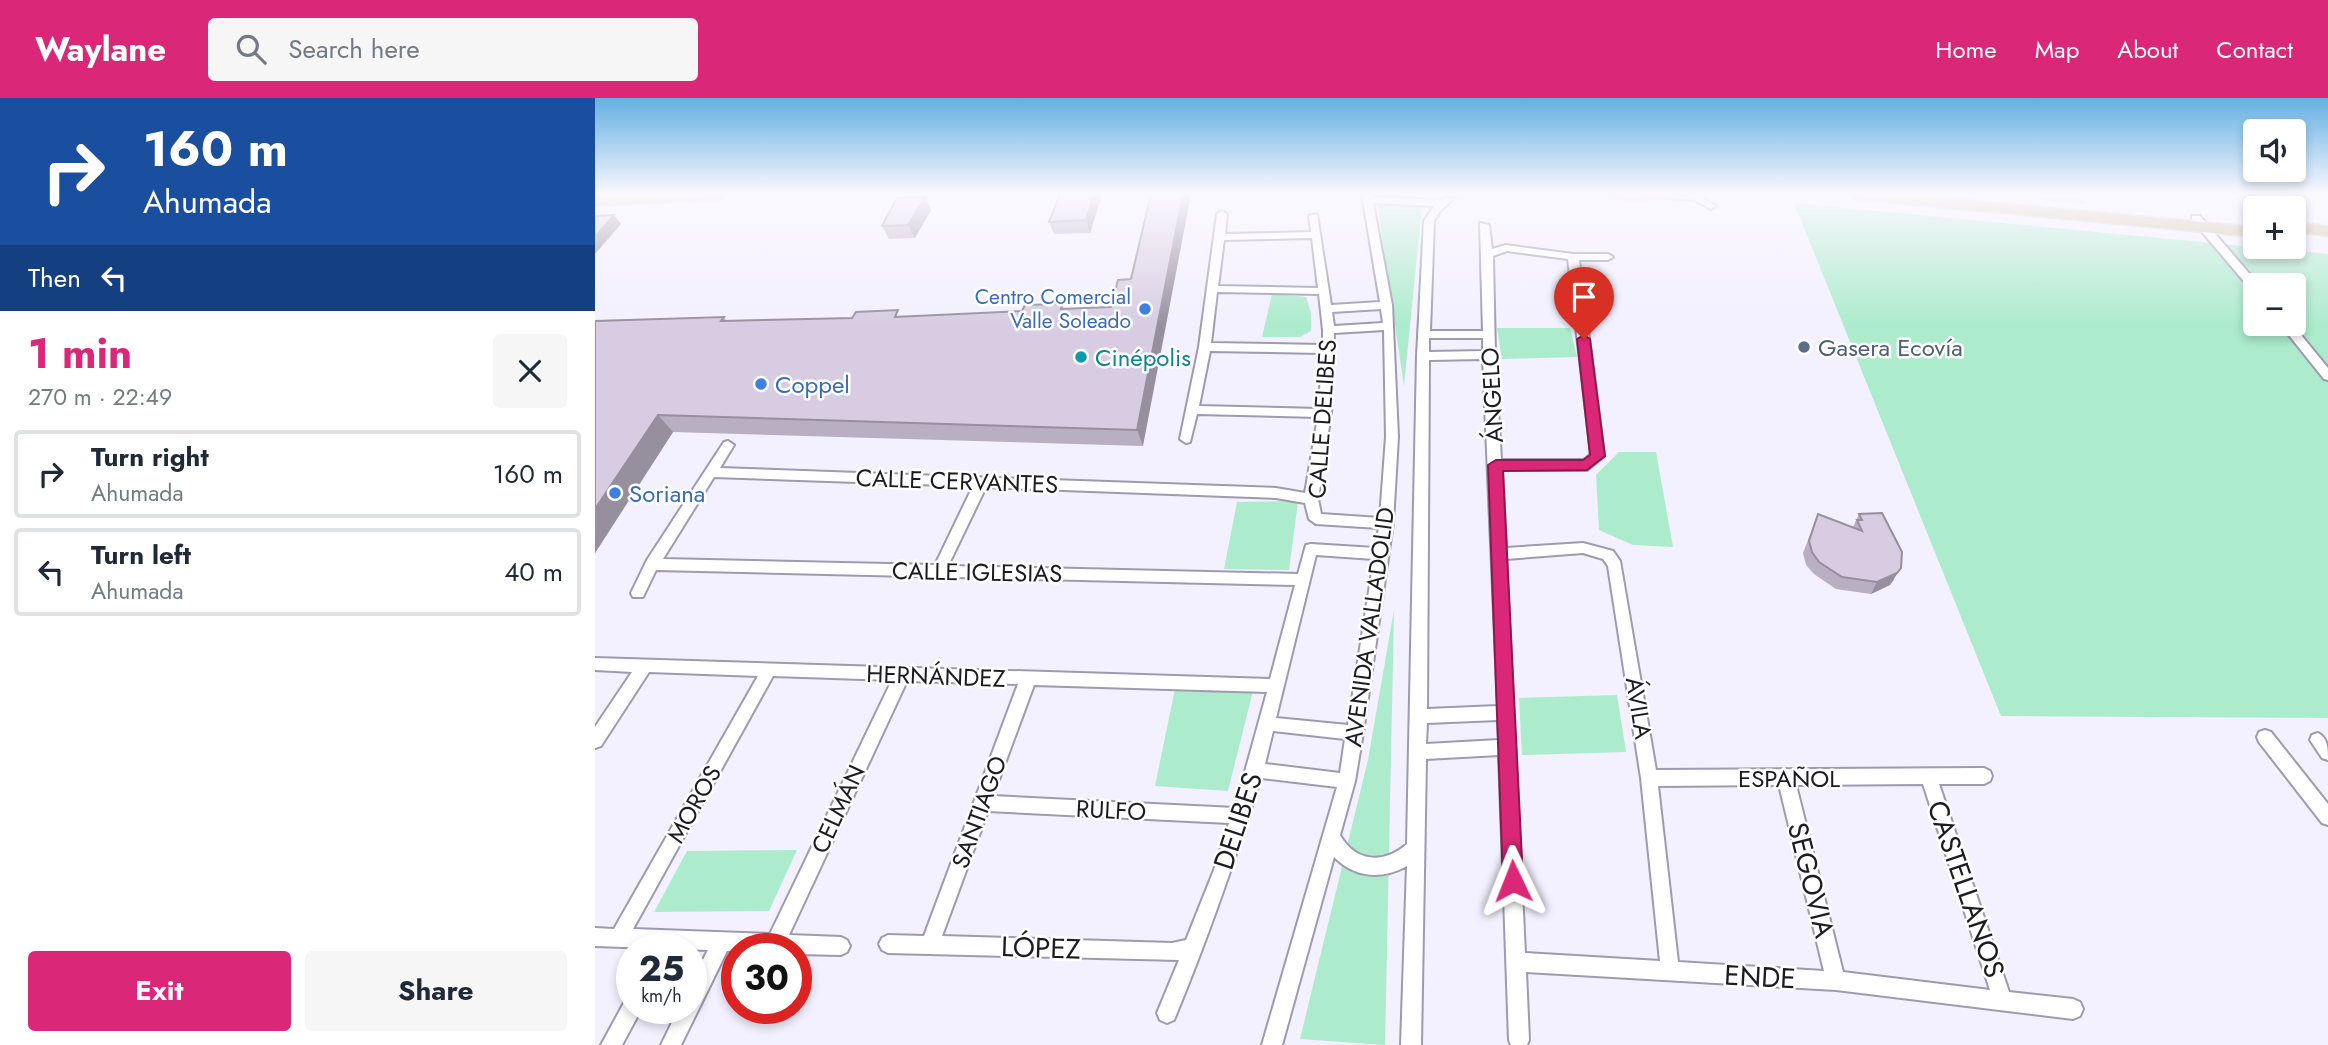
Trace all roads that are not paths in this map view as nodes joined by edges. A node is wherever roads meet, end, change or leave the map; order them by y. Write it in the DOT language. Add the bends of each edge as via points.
graph roads {
  1 [pos="1221,238"];
  2 [pos="1317,238"];
  3 [pos="1375,238"];
  4 [pos="1428,238"];
  5 [pos="1486,238"];
  6 [pos="2212,238"];
  7 [pos="1488,254"];
  8 [pos="1573,257"];
  9 [pos="1608,257"];
  10 [pos="2243,274"];
  11 [pos="1214,289"];
  12 [pos="1324,291"];
  13 [pos="1387,305"];
  14 [pos="1328,309"];
  15 [pos="1389,326"];
  16 [pos="1329,330"];
  17 [pos="1488,334"];
  18 [pos="1424,335"];
  19 [pos="2296,336"];
  20 [pos="1205,347"];
  21 [pos="1327,349"];
  22 [pos="1489,355"];
  23 [pos="1423,356"];
  24 [pos="2328,376"];
  25 [pos="1193,411"];
  26 [pos="1325,413"];
  27 [pos="1186,439"];
  28 [pos="728,445"];
  29 [pos="1496,465"];
  30 [pos="710,472"];
  31 [pos="982,481"];
  32 [pos="1311,499"];
  33 [pos="1386,523"];
  34 [pos="1381,554"];
  35 [pos="1500,554"];
  36 [pos="652,564"];
  37 [pos="939,571"];
  38 [pos="1302,580"];
  39 [pos="638,593"];
  40 [pos="595,664"];
  41 [pos="643,668"];
  42 [pos="769,670"];
  43 [pos="902,674"];
  44 [pos="1028,679"];
  45 [pos="1278,686"];
  46 [pos="1506,713"];
  47 [pos="1419,716"];
  48 [pos="1268,724"];
  49 [pos="1355,733"];
  50 [pos="2265,737"];
  51 [pos="595,741"];
  52 [pos="1507,747"];
  53 [pos="1418,752"];
  54 [pos="1255,769"];
  55 [pos="1984,776"];
  56 [pos="1649,778"];
  57 [pos="1929,778"];
  58 [pos="1786,779"];
  59 [pos="1347,781"];
  60 [pos="982,803"];
  61 [pos="1240,816"];
  62 [pos="2328,817"];
  63 [pos="1331,836"];
  64 [pos="1416,848"];
  65 [pos="621,933"];
  66 [pos="780,933"];
  67 [pos="595,937"];
  68 [pos="616,937"];
  69 [pos="721,943"];
  70 [pos="888,944"];
  71 [pos="930,944"];
  72 [pos="812,945"];
  73 [pos="841,946"];
  74 [pos="1193,948"];
  75 [pos="1516,962"];
  76 [pos="707,971"];
  77 [pos="1670,972"];
  78 [pos="1836,981"];
  79 [pos="2003,1001"];
  80 [pos="2073,1009"];
  81 [pos="1167,1013"];
  82 [pos="623,1024"];
  83 [pos="681,1024"];
  84 [pos="1519,1040"];
  85 [pos="611,1045"];
  86 [pos="671,1045"];
  87 [pos="1272,1045"];
  88 [pos="1411,1045"];
  1 -- 11 [label="street"];
  2 -- 12 [label="street, CALLE DELIBES"];
  3 -- 13 [label="street, AVENIDA VALLADOLID"];
  4 -- 18 [label="street, AVENIDA VALLADOLID"];
  5 -- 7 [label="street, ÁNGELO"];
  6 -- 10 [label="street"];
  7 -- 8 [label="street" via="1506,248"];
  7 -- 17 [label="street, ÁNGELO"];
  8 -- 9 [label="street"];
  8 -- 29 [label="street" via="1598,456 1587,465"];
  11 -- 12 [label="street"];
  11 -- 20 [label="street"];
  12 -- 14 [label="street, CALLE DELIBES"];
  13 -- 14 [label="street"];
  13 -- 15 [label="street, AVENIDA VALLADOLID"];
  14 -- 16 [label="street, CALLE DELIBES"];
  15 -- 16 [label="street"];
  15 -- 33 [label="street, AVENIDA VALLADOLID" via="1392,428"];
  16 -- 21 [label="street, CALLE DELIBES"];
  17 -- 18 [label="street"];
  17 -- 22 [label="street, ÁNGELO"];
  18 -- 23 [label="street, AVENIDA VALLADOLID"];
  19 -- 24 [label="street"];
  20 -- 21 [label="street"];
  20 -- 25 [label="street"];
  21 -- 26 [label="street, CALLE DELIBES"];
  22 -- 23 [label="street"];
  22 -- 29 [label="street, ÁNGELO"];
  23 -- 47 [label="street, AVENIDA VALLADOLID"];
  25 -- 26 [label="street"];
  25 -- 27 [label="street"];
  26 -- 32 [label="street, CALLE DELIBES"];
  28 -- 30 [label="street"];
  29 -- 35 [label="street, ÁNGELO"];
  30 -- 31 [label="street, CALLE CERVANTES"];
  30 -- 36 [label="street"];
  31 -- 32 [label="street, CALLE CERVANTES" via="1276,493"];
  31 -- 37 [label="street"];
  32 -- 33 [label="street, CALLE DELIBES" via="1316,519"];
  33 -- 34 [label="street, AVENIDA VALLADOLID"];
  34 -- 38 [label="street" via="1311,549"];
  34 -- 49 [label="street, AVENIDA VALLADOLID"];
  35 -- 46 [label="street, ÁNGELO"];
  35 -- 56 [label="street, ÁVILA" via="1583,548 1608,555 1619,576"];
  36 -- 37 [label="street, CALLE IGLESIAS"];
  36 -- 39 [label="street"];
  37 -- 38 [label="street, CALLE IGLESIAS"];
  38 -- 45 [label="street, DELIBES"];
  40 -- 41 [label="street, HERNÁNDEZ"];
  41 -- 42 [label="street, HERNÁNDEZ"];
  41 -- 51 [label="street"];
  42 -- 43 [label="street, HERNÁNDEZ"];
  42 -- 65 [label="street, MOROS"];
  43 -- 44 [label="street, HERNÁNDEZ"];
  43 -- 66 [label="street, CELMÁN"];
  44 -- 45 [label="street, HERNÁNDEZ"];
  44 -- 60 [label="street, SANTIAGO"];
  45 -- 48 [label="street, DELIBES"];
  46 -- 47 [label="street"];
  46 -- 52 [label="street, ÁNGELO"];
  47 -- 53 [label="street, AVENIDA VALLADOLID"];
  48 -- 49 [label="street"];
  48 -- 54 [label="street, DELIBES"];
  49 -- 59 [label="street, AVENIDA VALLADOLID"];
  50 -- 62 [label="street"];
  52 -- 53 [label="street"];
  52 -- 75 [label="street, ÁNGELO"];
  53 -- 64 [label="street, AVENIDA VALLADOLID"];
  54 -- 59 [label="street"];
  54 -- 61 [label="street, DELIBES"];
  55 -- 57 [label="street, ESPAÑOL"];
  56 -- 58 [label="street, ESPAÑOL"];
  56 -- 77 [label="street, ÁVILA"];
  57 -- 58 [label="street, ESPAÑOL"];
  57 -- 79 [label="street, CASTELLANOS"];
  58 -- 78 [label="street, SEGOVIA"];
  59 -- 63 [label="street, AVENIDA VALLADOLID"];
  60 -- 61 [label="street, RULFO"];
  60 -- 71 [label="street, SANTIAGO"];
  61 -- 74 [label="street, DELIBES"];
  63 -- 64 [label="street" via="1345,857 1369,868 1395,864"];
  63 -- 87 [label="street, AVENIDA VALLADOLID"];
  64 -- 88 [label="street, AVENIDA VALLADOLID"];
  67 -- 68 [label="street"];
  69 -- 76 [label="street"];
  70 -- 71 [label="street, LÓPEZ"];
  71 -- 74 [label="street, LÓPEZ" via="1172,952"];
  72 -- 73 [label="street"];
  74 -- 81 [label="street, DELIBES"];
  75 -- 77 [label="street, ENDE"];
  75 -- 84 [label="street, ÁNGELO"];
  77 -- 78 [label="street, ENDE"];
  78 -- 79 [label="street, ENDE"];
  79 -- 80 [label="street, ENDE"];
  82 -- 85 [label="street"];
  83 -- 86 [label="street"];
}
